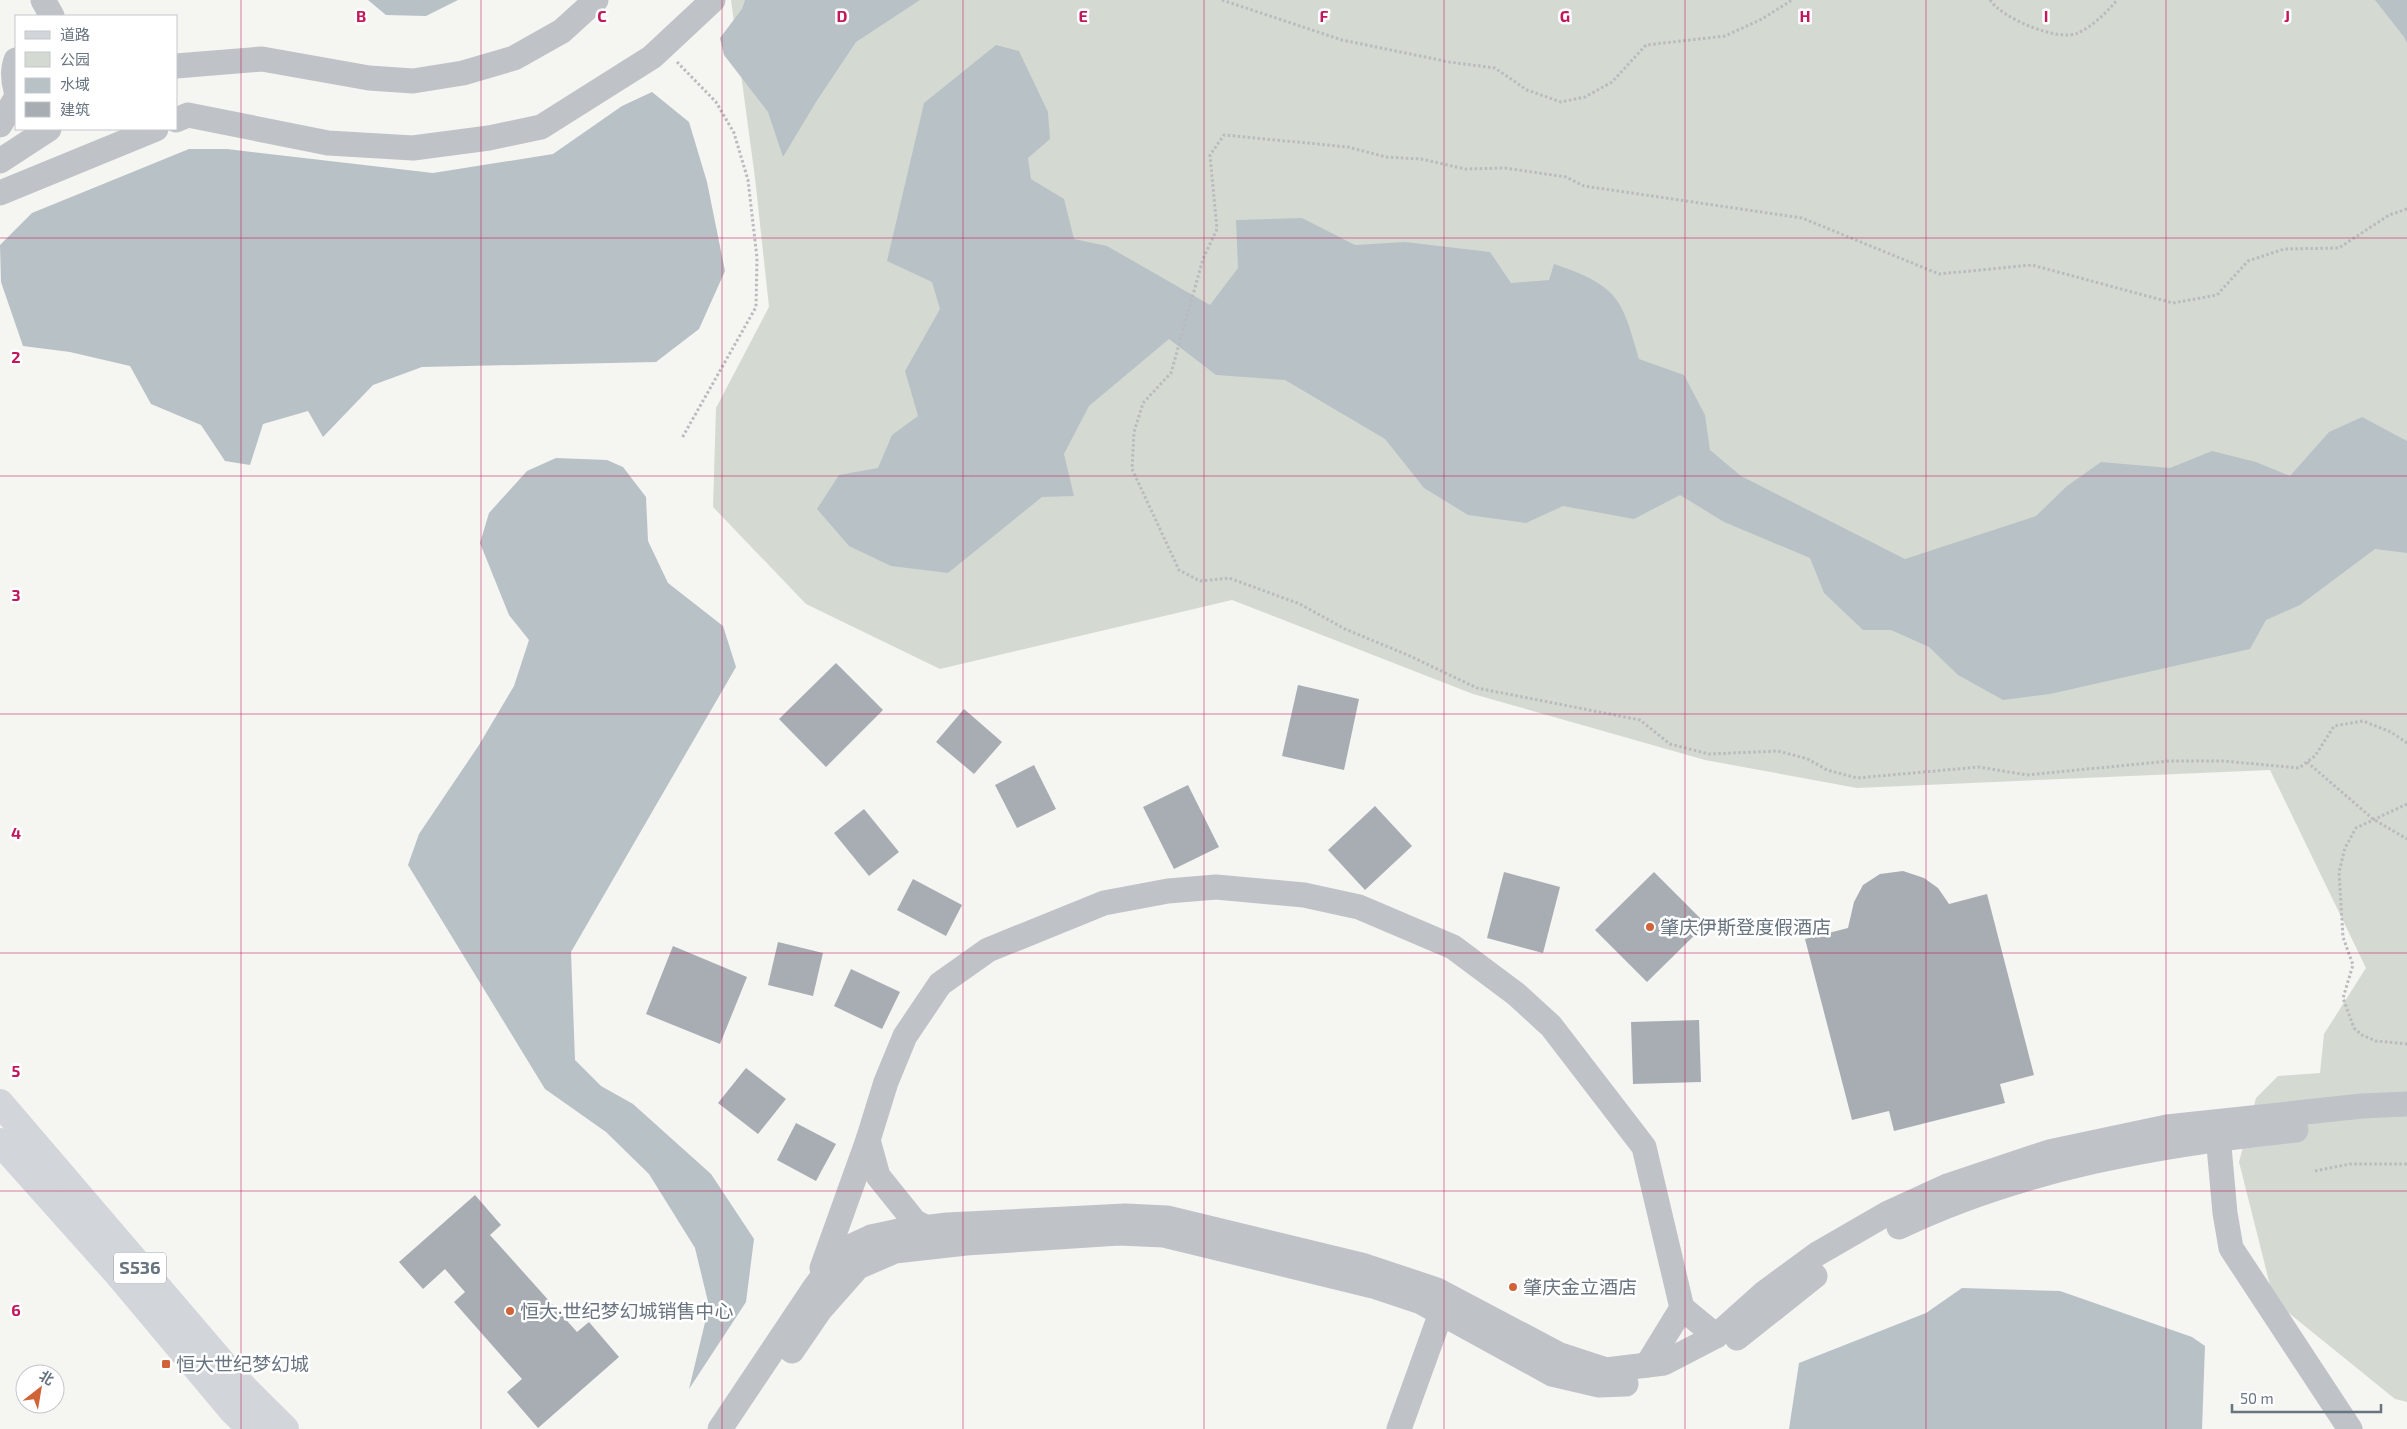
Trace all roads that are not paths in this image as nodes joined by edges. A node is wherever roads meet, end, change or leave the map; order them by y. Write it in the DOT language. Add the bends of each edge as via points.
graph roads {
  1 [pos="33,0"];
  2 [pos="43,0"];
  3 [pos="596,0"];
  4 [pos="713,0"];
  5 [pos="31,15"];
  6 [pos="51,15"];
  7 [pos="213,61"];
  8 [pos="15,63"];
  9 [pos="178,66"];
  10 [pos="178,71"];
  11 [pos="15,88"];
  12 [pos="15,100"];
  13 [pos="178,119"];
  14 [pos="0,125"];
  15 [pos="48,130"];
  16 [pos="154,130"];
  17 [pos="0,161"];
  18 [pos="0,193"];
  19 [pos="0,1103"];
  20 [pos="2407,1104"];
  21 [pos="2407,1119"];
  22 [pos="2218,1131"];
  23 [pos="868,1140"];
  24 [pos="0,1142"];
  25 [pos="927,1228"];
  26 [pos="815,1287"];
  27 [pos="1682,1308"];
  28 [pos="1441,1313"];
  29 [pos="1716,1336"];
  30 [pos="1647,1365"];
  31 [pos="251,1429"];
  32 [pos="285,1429"];
  33 [pos="720,1429"];
  34 [pos="738,1429"];
  35 [pos="1399,1429"];
  36 [pos="2350,1429"];
  1 -- 5 [label="street"];
  2 -- 6 [label="street"];
  3 -- 7 [label="street" via="562,31 514,58 463,73 413,81 369,78 262,59"];
  4 -- 13 [label="street" via="652,57 541,127 413,148 328,143 188,115"];
  7 -- 9 [label="street"];
  7 -- 10 [label="street"];
  8 -- 11 [label="street"];
  12 -- 14 [label="street"];
  15 -- 17 [label="street"];
  16 -- 18 [label="street"];
  19 -- 32 [label="main road, S536" via="242,1386"];
  20 -- 22 [label="street"];
  21 -- 22 [label="street" via="2290,1130"];
  22 -- 28 [label="street" via="2158,1149 2058,1170 1918,1218 1868,1242 1816,1276 1722,1350 1689,1369 1651,1382 1599,1385 1552,1374"];
  22 -- 29 [label="street" via="2167,1126 2049,1152 1947,1186 1888,1213 1818,1254 1764,1293"];
  22 -- 36 [label="street" via="2231,1248"];
  23 -- 25 [label="street" via="878,1176 915,1222"];
  23 -- 26 [label="street"];
  23 -- 27 [label="street" via="905,1036 940,984 988,950 1104,903 1168,891 1216,887 1304,895 1359,907 1453,947 1516,994 1551,1026 1644,1146"];
  24 -- 31 [label="main road, S536"];
  25 -- 26 [label="street" via="871,1238 843,1250"];
  25 -- 30 [label="street" via="1125,1216 1167,1218 1365,1266 1438,1290 1560,1355 1606,1370"];
  26 -- 33 [label="street"];
  27 -- 29 [label="street"];
  27 -- 30 [label="street"];
  28 -- 34 [label="street" via="1421,1302 1373,1286 1164,1235 1119,1233 895,1251 858,1267 820,1310"];
  28 -- 35 [label="street"];
  29 -- 30 [label="street" via="1664,1364"];
}
